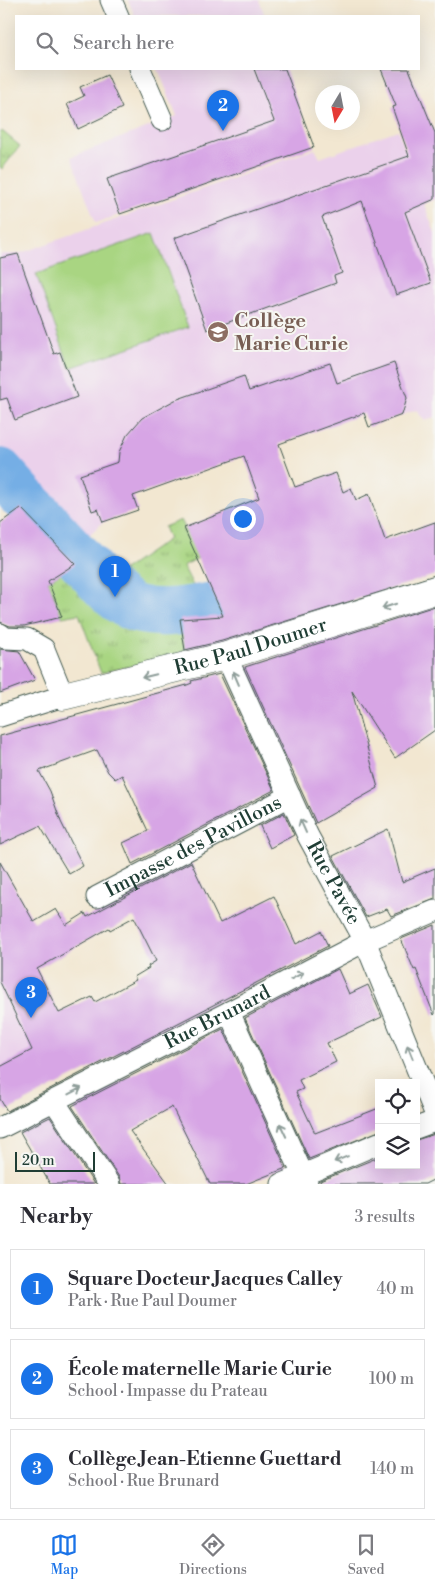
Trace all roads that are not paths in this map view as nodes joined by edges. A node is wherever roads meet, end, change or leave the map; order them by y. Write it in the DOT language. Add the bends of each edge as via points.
graph roads {
  1 [pos="111,0"];
  2 [pos="118,15"];
  3 [pos="140,70"];
  4 [pos="162,120"];
  5 [pos="435,590"];
  6 [pos="0,634"];
  7 [pos="226,656"];
  8 [pos="63,696"];
  9 [pos="0,716"];
  10 [pos="290,796"];
  11 [pos="97,897"];
  12 [pos="435,911"];
  13 [pos="364,941"];
  14 [pos="229,1012"];
  15 [pos="54,1101"];
  16 [pos="435,1113"];
  17 [pos="435,1121"];
  18 [pos="420,1127"];
  19 [pos="0,1128"];
  20 [pos="375,1145"];
  21 [pos="305,1179"];
  22 [pos="109,1184"];
  23 [pos="282,1184"];
  1 -- 2 [label="street"];
  3 -- 4 [label="street"];
  5 -- 7 [label="street, Rue Paul Doumer, one-way"];
  6 -- 8 [label="street" via="5,638 27,639 44,649"];
  7 -- 8 [label="street, Rue Paul Doumer, one-way"];
  10 -- 7 [label="street, Rue Pavée, one-way"];
  8 -- 9 [label="street"];
  10 -- 11 [label="street, Impasse des Pavillons"];
  13 -- 10 [label="street, Rue Pavée, one-way"];
  12 -- 13 [label="street, Rue Brunard"];
  14 -- 13 [label="street, Rue Brunard, one-way"];
  16 -- 13 [label="street, Rue Pavée, one-way"];
  15 -- 14 [label="street, Rue Brunard, one-way"];
  21 -- 14 [label="street, one-way"];
  15 -- 19 [label="street, Rue Brunard"];
  15 -- 22 [label="street"];
  17 -- 18 [label="street"];
  20 -- 21 [label="street, one-way"];
  21 -- 23 [label="street"];
}
